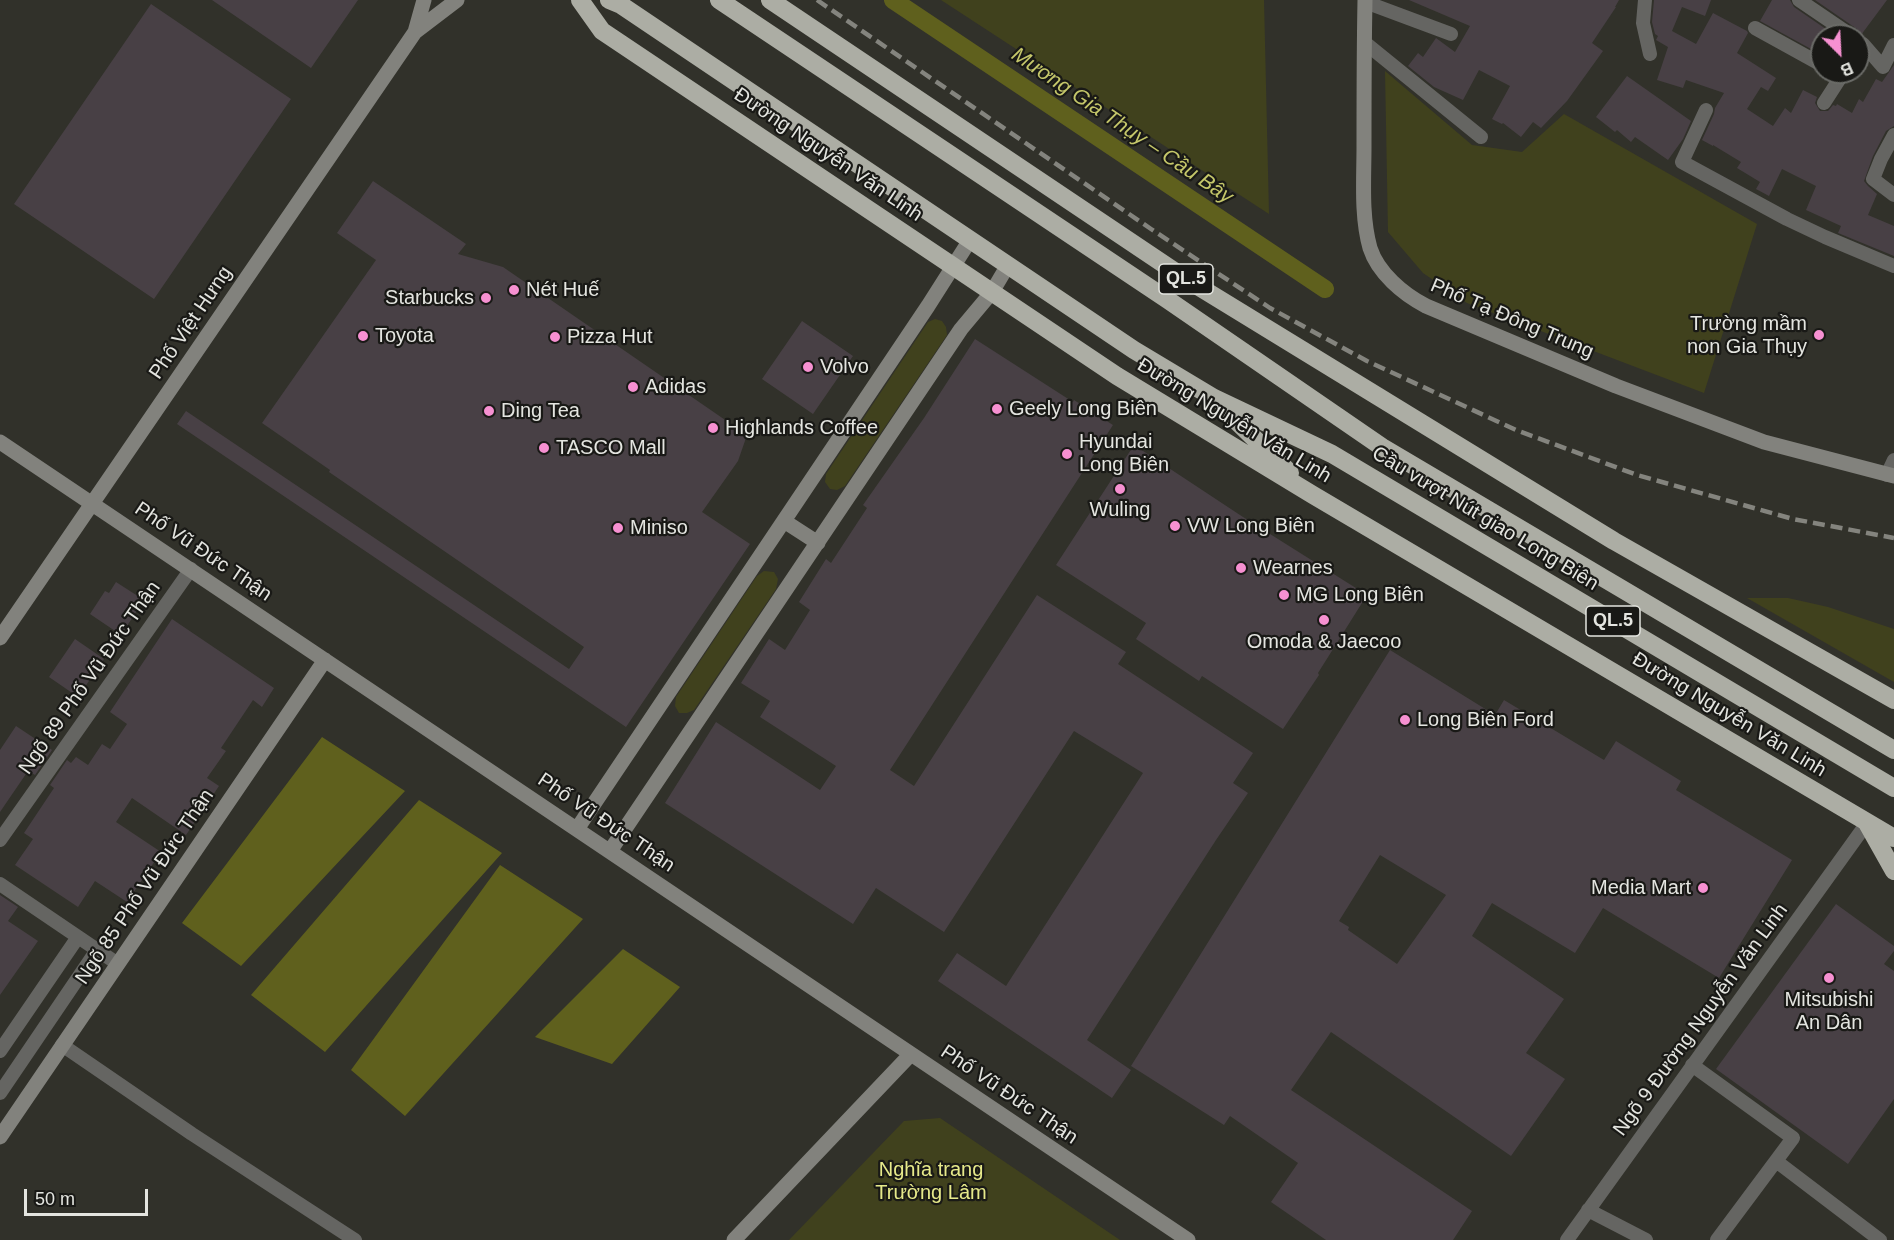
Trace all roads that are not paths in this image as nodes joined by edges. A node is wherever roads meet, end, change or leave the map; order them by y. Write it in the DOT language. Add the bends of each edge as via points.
graph roads {
  1 [pos="424,0"];
  2 [pos="457,0"];
  3 [pos="580,0"];
  4 [pos="609,0"];
  5 [pos="719,0"];
  6 [pos="770,0"];
  7 [pos="1645,0"];
  8 [pos="1799,0"];
  9 [pos="1365,1"];
  10 [pos="1832,24"];
  11 [pos="1755,28"];
  12 [pos="415,32"];
  13 [pos="1451,34"];
  14 [pos="826,38"];
  15 [pos="1364,42"];
  16 [pos="1894,45"];
  17 [pos="1650,54"];
  18 [pos="1870,55"];
  19 [pos="1810,58"];
  20 [pos="809,60"];
  21 [pos="1834,84"];
  22 [pos="1824,103"];
  23 [pos="1706,110"];
  24 [pos="1894,135"];
  25 [pos="1481,137"];
  26 [pos="1894,195"];
  27 [pos="970,240"];
  28 [pos="952,266"];
  29 [pos="1008,266"];
  30 [pos="1894,266"];
  31 [pos="992,292"];
  32 [pos="1214,398"];
  33 [pos="0,442"];
  34 [pos="1332,454"];
  35 [pos="1894,460"];
  36 [pos="1891,476"];
  37 [pos="1313,495"];
  38 [pos="92,503"];
  39 [pos="784,521"];
  40 [pos="818,543"];
  41 [pos="191,569"];
  42 [pos="0,638"];
  43 [pos="326,660"];
  44 [pos="1894,700"];
  45 [pos="1894,750"];
  46 [pos="1894,788"];
  47 [pos="1867,823"];
  48 [pos="577,829"];
  49 [pos="1894,838"];
  50 [pos="0,840"];
  51 [pos="610,851"];
  52 [pos="1894,871"];
  53 [pos="0,884"];
  54 [pos="78,937"];
  55 [pos="97,950"];
  56 [pos="118,964"];
  57 [pos="62,1046"];
  58 [pos="0,1051"];
  59 [pos="912,1054"];
  60 [pos="1692,1065"];
  61 [pos="0,1094"];
  62 [pos="0,1137"];
  63 [pos="1776,1161"];
  64 [pos="1588,1210"];
  65 [pos="355,1240"];
  66 [pos="734,1240"];
  67 [pos="1188,1240"];
  68 [pos="1567,1240"];
  69 [pos="1646,1240"];
  70 [pos="1718,1240"];
  71 [pos="1880,1240"];
  1 -- 12 [label="street, Phố Việt Hưng"];
  2 -- 12 [label="street, Phố Việt Hưng"];
  3 -- 28 [label="highway, Đường Nguyễn Văn Linh / QL.5" via="602,31"];
  4 -- 27 [label="highway, Đường Nguyễn Văn Linh / QL.5"];
  5 -- 20 [label="highway, QL.5"];
  6 -- 14 [label="highway, QL.5"];
  7 -- 17 [label="street" via="1643,23"];
  8 -- 10 [label="street"];
  9 -- 13 [label="street"];
  9 -- 15 [label="street, Phố Tạ Đông Trung"];
  11 -- 19 [label="street"];
  12 -- 38 [label="street, Phố Việt Hưng"];
  14 -- 20 [label="highway"];
  14 -- 44 [label="highway, QL.5" via="1183,277 1614,541"];
  15 -- 25 [label="street"];
  15 -- 36 [label="street, Phố Tạ Đông Trung" via="1366,224 1371,249 1385,275 1414,300 1616,386 1764,442"];
  16 -- 18 [label="street" via="1883,67"];
  20 -- 45 [label="highway, Cầu vượt Nút giao Long Biên / QL.5" via="1382,447"];
  21 -- 22 [label="street"];
  23 -- 30 [label="street" via="1682,162 1797,223"];
  24 -- 26 [label="street" via="1873,179"];
  27 -- 28 [label="street"];
  27 -- 29 [label="highway, Đường Nguyễn Văn Linh / QL.5"];
  28 -- 31 [label="highway, Đường Nguyễn Văn Linh / QL.5"];
  28 -- 39 [label="street"];
  29 -- 31 [label="street"];
  29 -- 32 [label="highway, Đường Nguyễn Văn Linh / QL.5"];
  31 -- 37 [label="highway, Đường Nguyễn Văn Linh / QL.5" via="1117,376"];
  31 -- 40 [label="street" via="961,329"];
  32 -- 34 [label="highway, Đường Nguyễn Văn Linh / QL.5"];
  32 -- 37 [label="highway"];
  33 -- 38 [label="street, Phố Vũ Đức Thận"];
  34 -- 46 [label="highway, Cầu vượt Nút giao Long Biên / QL.5"];
  35 -- 36 [label="street"];
  37 -- 47 [label="highway, Đường Nguyễn Văn Linh / QL.5"];
  38 -- 41 [label="street, Phố Vũ Đức Thận"];
  38 -- 42 [label="street, Phố Việt Hưng"];
  39 -- 40 [label="street"];
  39 -- 48 [label="street"];
  40 -- 51 [label="street"];
  41 -- 43 [label="street, Phố Vũ Đức Thận"];
  41 -- 50 [label="street, Ngõ 89 Phố Vũ Đức Thận"];
  43 -- 48 [label="street, Phố Vũ Đức Thận"];
  43 -- 56 [label="street, Ngõ 85 Phố Vũ Đức Thận"];
  47 -- 49 [label="highway, Đường Nguyễn Văn Linh / QL.5"];
  47 -- 52 [label="highway"];
  47 -- 60 [label="street, Ngõ 9 Đường Nguyễn Văn Linh"];
  48 -- 51 [label="street, Phố Vũ Đức Thận"];
  51 -- 59 [label="street, Phố Vũ Đức Thận"];
  53 -- 54 [label="street"];
  54 -- 55 [label="street"];
  54 -- 58 [label="street"];
  55 -- 56 [label="street"];
  55 -- 61 [label="street"];
  56 -- 57 [label="street, Ngõ 85 Phố Vũ Đức Thận"];
  57 -- 62 [label="street, Ngõ 85 Phố Vũ Đức Thận"];
  57 -- 65 [label="street"];
  59 -- 66 [label="street"];
  59 -- 67 [label="street, Phố Vũ Đức Thận"];
  60 -- 63 [label="street" via="1792,1138"];
  60 -- 64 [label="street, Ngõ 9 Đường Nguyễn Văn Linh"];
  63 -- 70 [label="street"];
  63 -- 71 [label="street"];
  64 -- 68 [label="street, Ngõ 9 Đường Nguyễn Văn Linh"];
  64 -- 69 [label="street"];
}
